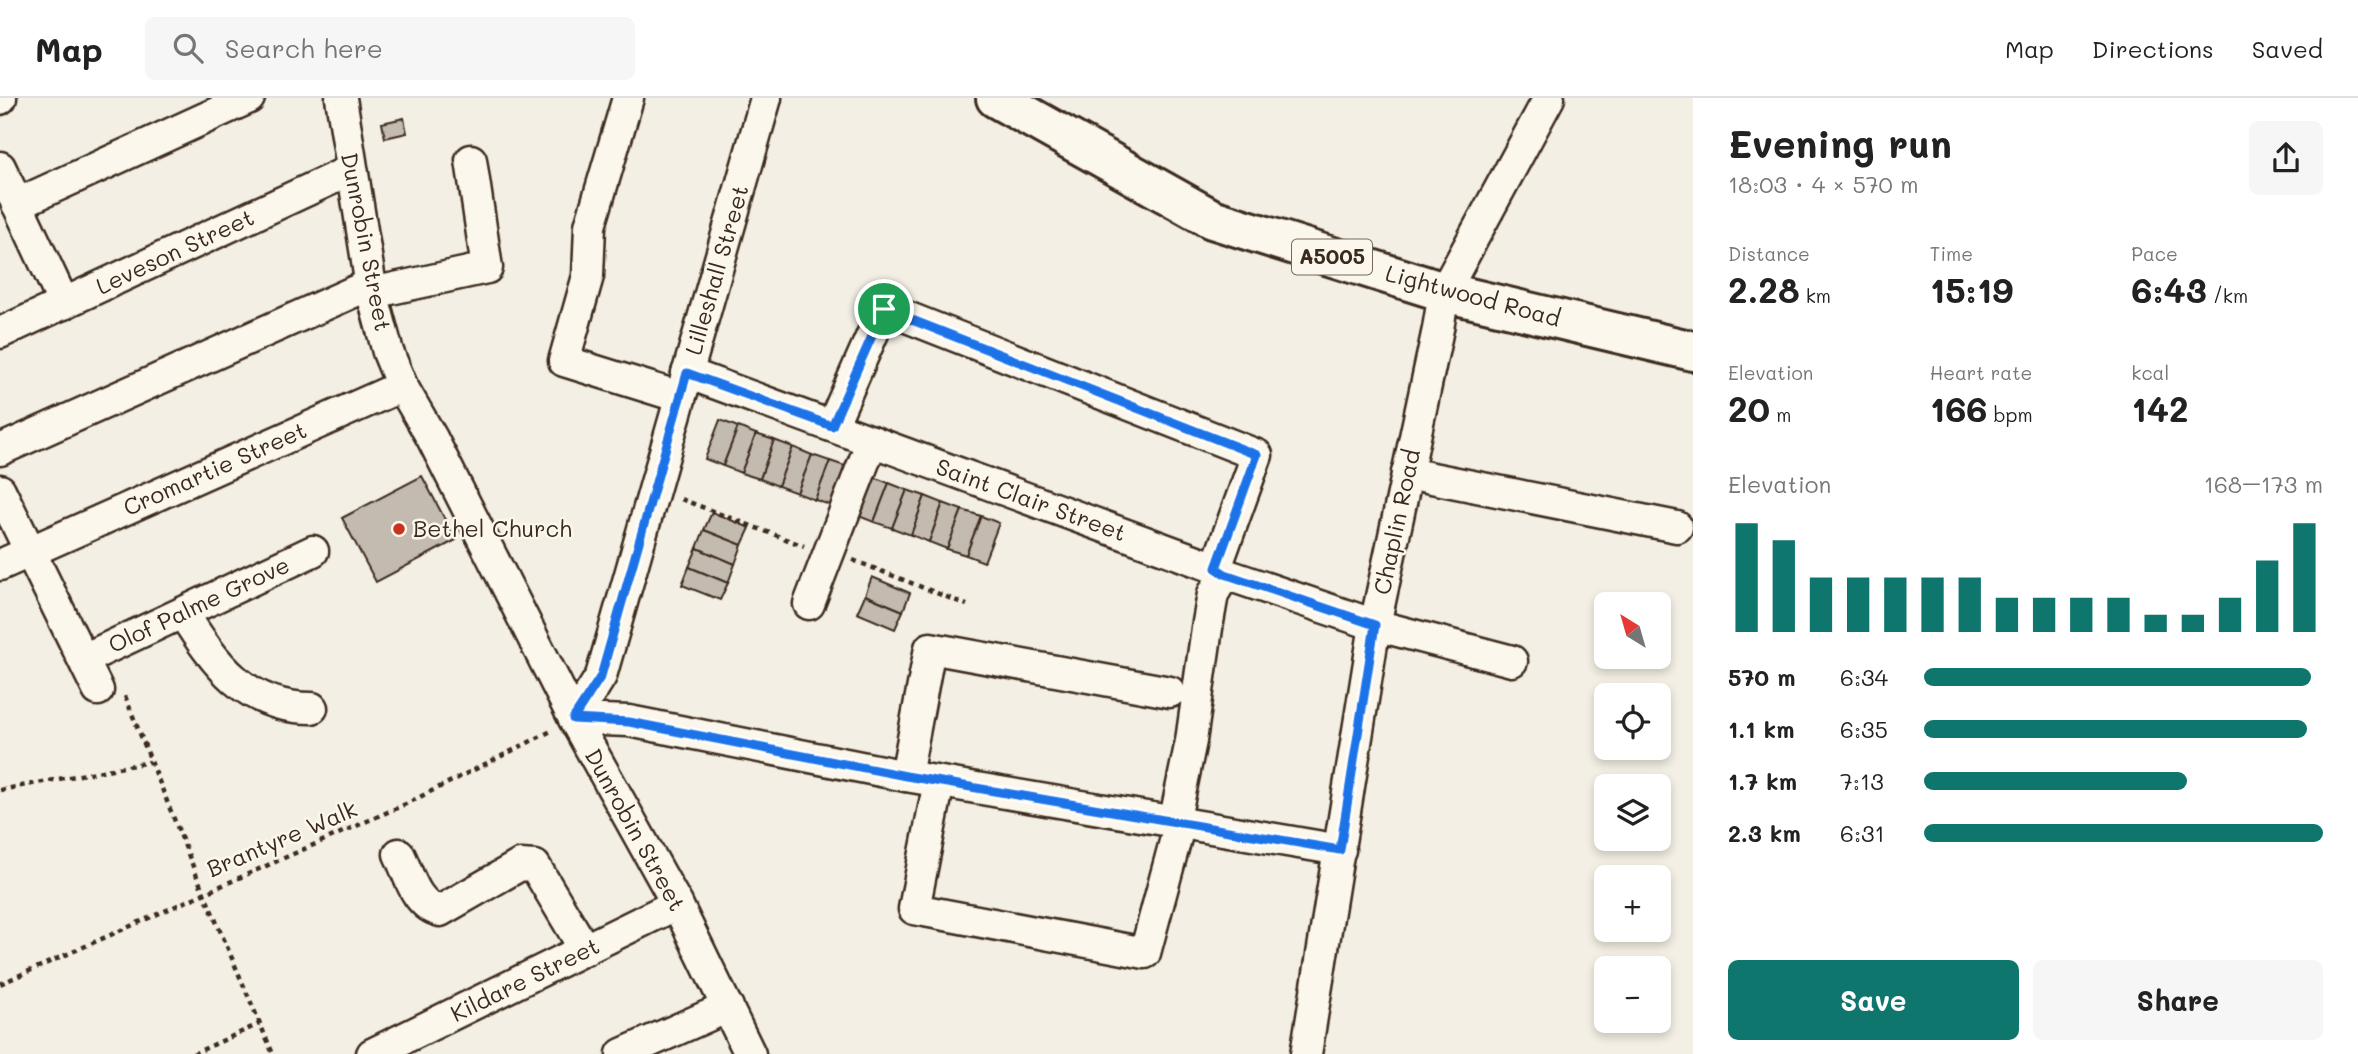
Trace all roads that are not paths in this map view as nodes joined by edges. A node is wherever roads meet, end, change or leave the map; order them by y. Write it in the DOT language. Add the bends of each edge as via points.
graph roads {
  1 [pos="249,98"];
  2 [pos="341,98"];
  3 [pos="628,98"];
  4 [pos="766,98"];
  5 [pos="996,98"];
  6 [pos="1549,98"];
  7 [pos="471,160"];
  8 [pos="0,167"];
  9 [pos="351,170"];
  10 [pos="17,204"];
  11 [pos="372,288"];
  12 [pos="1444,292"];
  13 [pos="64,304"];
  14 [pos="0,334"];
  15 [pos="1693,351"];
  16 [pos="684,385"];
  17 [pos="402,386"];
  18 [pos="832,426"];
  19 [pos="872,441"];
  20 [pos="0,450"];
  21 [pos="1408,473"];
  22 [pos="0,491"];
  23 [pos="1677,527"];
  24 [pos="29,551"];
  25 [pos="313,551"];
  26 [pos="0,565"];
  27 [pos="1220,571"];
  28 [pos="809,604"];
  29 [pos="183,613"];
  30 [pos="1375,625"];
  31 [pos="95,654"];
  32 [pos="1512,661"];
  33 [pos="98,691"];
  34 [pos="1170,692"];
  35 [pos="312,708"];
  36 [pos="573,719"];
  37 [pos="906,776"];
  38 [pos="939,782"];
  39 [pos="1180,823"];
  40 [pos="1340,850"];
  41 [pos="399,854"];
  42 [pos="677,904"];
  43 [pos="586,950"];
  44 [pos="728,1007"];
  45 [pos="372,1054"];
  46 [pos="622,1054"];
  47 [pos="750,1054"];
  48 [pos="1306,1054"];
  1 -- 10 [label="street"];
  2 -- 9 [label="street, Dunrobin Street"];
  3 -- 16 [label="street, Saint Clair Street" via="590,226 588,276 564,361"];
  4 -- 16 [label="street, Lilleshall Street"];
  5 -- 12 [label="main road, Lightwood Road / A5005" via="1212,219"];
  6 -- 12 [label="street, Chaplin Road"];
  7 -- 11 [label="street" via="487,268"];
  8 -- 10 [label="street"];
  9 -- 11 [label="street, Dunrobin Street"];
  9 -- 13 [label="street, Leveson Street"];
  10 -- 13 [label="street"];
  11 -- 17 [label="street, Dunrobin Street"];
  11 -- 20 [label="street"];
  12 -- 15 [label="main road, Lightwood Road / A5005"];
  12 -- 21 [label="street, Chaplin Road"];
  13 -- 14 [label="street, Leveson Street"];
  16 -- 18 [label="street, Saint Clair Street"];
  16 -- 36 [label="street, Lilleshall Street" via="601,676"];
  17 -- 24 [label="street, Cromartie Street"];
  17 -- 36 [label="street, Dunrobin Street"];
  18 -- 19 [label="street, Saint Clair Street"];
  18 -- 27 [label="street" via="884,309 1257,455"];
  19 -- 27 [label="street, Saint Clair Street"];
  19 -- 28 [label="street"];
  21 -- 23 [label="street"];
  21 -- 30 [label="street, Chaplin Road"];
  22 -- 24 [label="street"];
  24 -- 26 [label="street, Cromartie Street"];
  24 -- 31 [label="street"];
  25 -- 29 [label="street, Olof Palme Grove"];
  27 -- 30 [label="street, Saint Clair Street"];
  27 -- 39 [label="street" via="1206,628 1177,809"];
  29 -- 31 [label="street, Olof Palme Grove"];
  29 -- 35 [label="street" via="211,657 236,681 289,708"];
  30 -- 32 [label="street, Saint Clair Street"];
  30 -- 40 [label="street, Chaplin Road"];
  31 -- 33 [label="street"];
  34 -- 37 [label="street" via="930,649"];
  36 -- 37 [label="street" via="629,722"];
  36 -- 42 [label="street, Dunrobin Street"];
  37 -- 38 [label="street"];
  38 -- 39 [label="street"];
  38 -- 39 [label="street" via="914,909 1145,953"];
  39 -- 40 [label="street"];
  40 -- 48 [label="street, Chaplin Road"];
  41 -- 43 [label="street" via="422,902 440,911 520,865 535,866"];
  42 -- 43 [label="street, Kildare Street"];
  42 -- 44 [label="street, Dunrobin Street"];
  43 -- 45 [label="street, Kildare Street"];
  44 -- 46 [label="street"];
  44 -- 47 [label="street, Dunrobin Street"];
}
